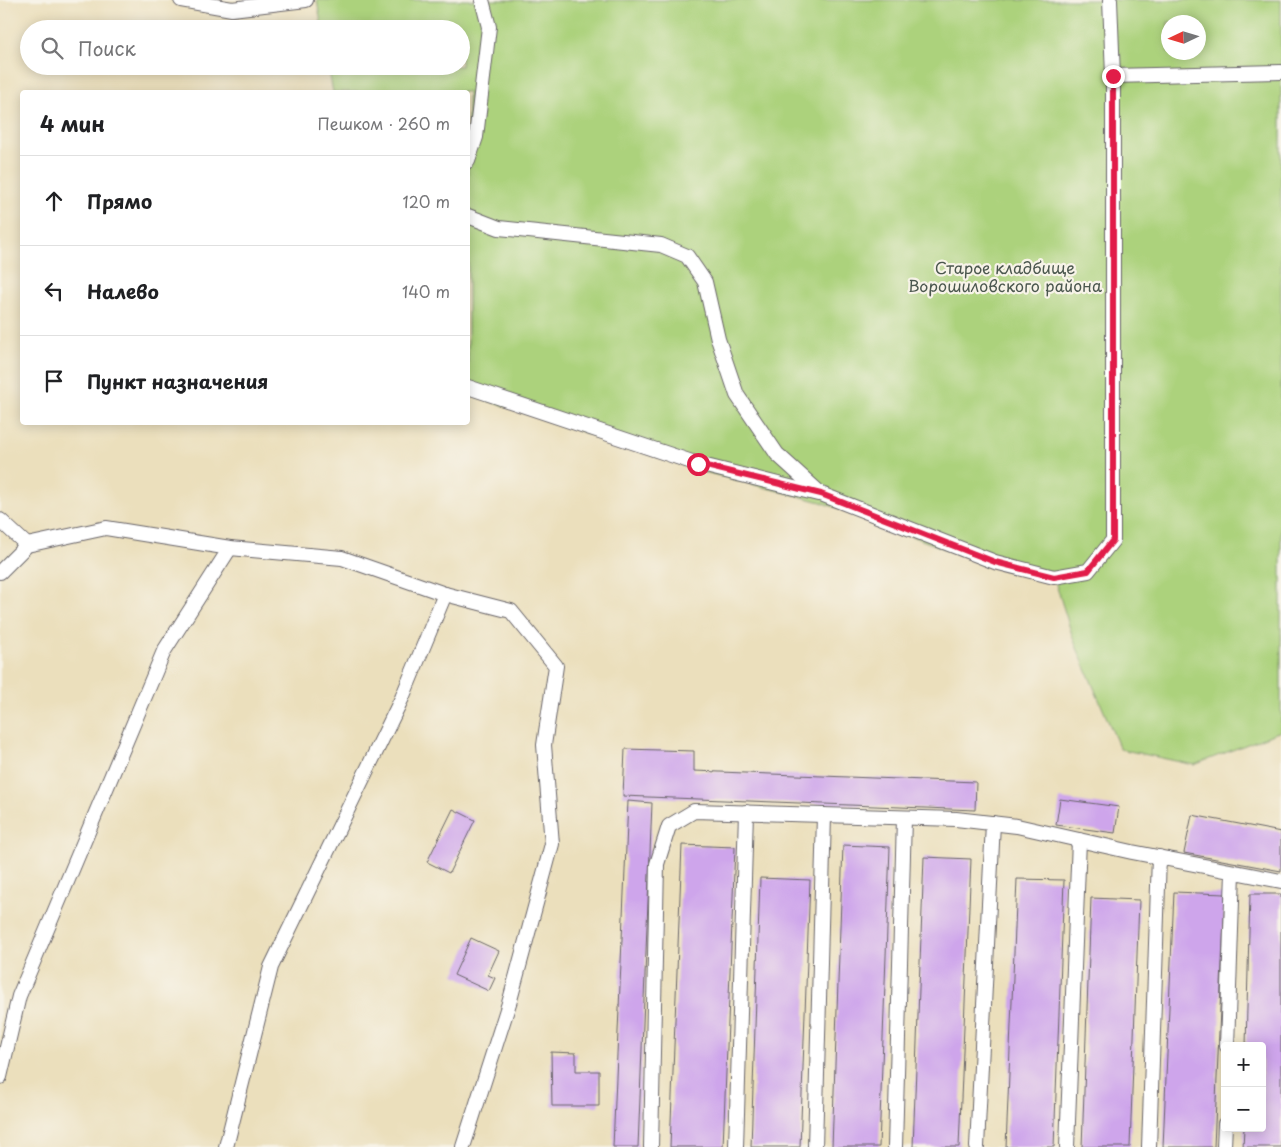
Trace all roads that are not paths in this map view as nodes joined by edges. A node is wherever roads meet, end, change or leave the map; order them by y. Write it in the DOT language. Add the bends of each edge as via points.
graph roads {
  1 [pos="181,0"];
  2 [pos="306,0"];
  3 [pos="482,0"];
  4 [pos="1110,0"];
  5 [pos="1281,72"];
  6 [pos="1113,76"];
  7 [pos="470,155"];
  8 [pos="470,217"];
  9 [pos="470,388"];
  10 [pos="821,494"];
  11 [pos="0,520"];
  12 [pos="27,545"];
  13 [pos="230,548"];
  14 [pos="0,572"];
  15 [pos="446,594"];
  16 [pos="746,812"];
  17 [pos="824,815"];
  18 [pos="904,818"];
  19 [pos="993,823"];
  20 [pos="1079,840"];
  21 [pos="1159,858"];
  22 [pos="1233,872"];
  23 [pos="1281,881"];
  24 [pos="1227,1042"];
  25 [pos="0,1077"];
  26 [pos="1225,1132"];
  27 [pos="226,1147"];
  28 [pos="462,1147"];
  29 [pos="651,1147"];
  30 [pos="736,1147"];
  31 [pos="815,1147"];
  32 [pos="895,1147"];
  33 [pos="977,1147"];
  34 [pos="1067,1147"];
  35 [pos="1149,1147"];
  36 [pos="1224,1147"];
  1 -- 2 [label="lane" via="232,9"];
  3 -- 7 [label="lane" via="489,28 476,137"];
  4 -- 6 [label="lane"];
  5 -- 6 [label="lane"];
  6 -- 10 [label="lane" via="1113,540 1088,571 1054,577 995,562"];
  8 -- 10 [label="lane" via="499,228 661,244 687,256 705,282 718,339 737,395 777,454"];
  9 -- 10 [label="lane" via="698,464"];
  11 -- 12 [label="lane"];
  12 -- 13 [label="lane" via="106,528"];
  12 -- 14 [label="lane"];
  13 -- 15 [label="lane" via="342,558"];
  13 -- 25 [label="lane" via="164,651 19,996"];
  15 -- 27 [label="lane" via="402,698 271,967"];
  15 -- 28 [label="lane" via="511,611 556,666 544,745 552,844 510,1000"];
  16 -- 17 [label="lane"];
  16 -- 29 [label="lane" via="694,810 669,826 657,864"];
  16 -- 30 [label="lane"];
  17 -- 18 [label="lane"];
  17 -- 31 [label="lane"];
  18 -- 19 [label="lane"];
  18 -- 32 [label="lane"];
  19 -- 20 [label="lane"];
  19 -- 33 [label="lane"];
  20 -- 21 [label="lane"];
  20 -- 34 [label="lane"];
  21 -- 22 [label="lane"];
  21 -- 35 [label="lane"];
  22 -- 23 [label="lane"];
  22 -- 24 [label="lane"];
  26 -- 36 [label="lane"];
}
